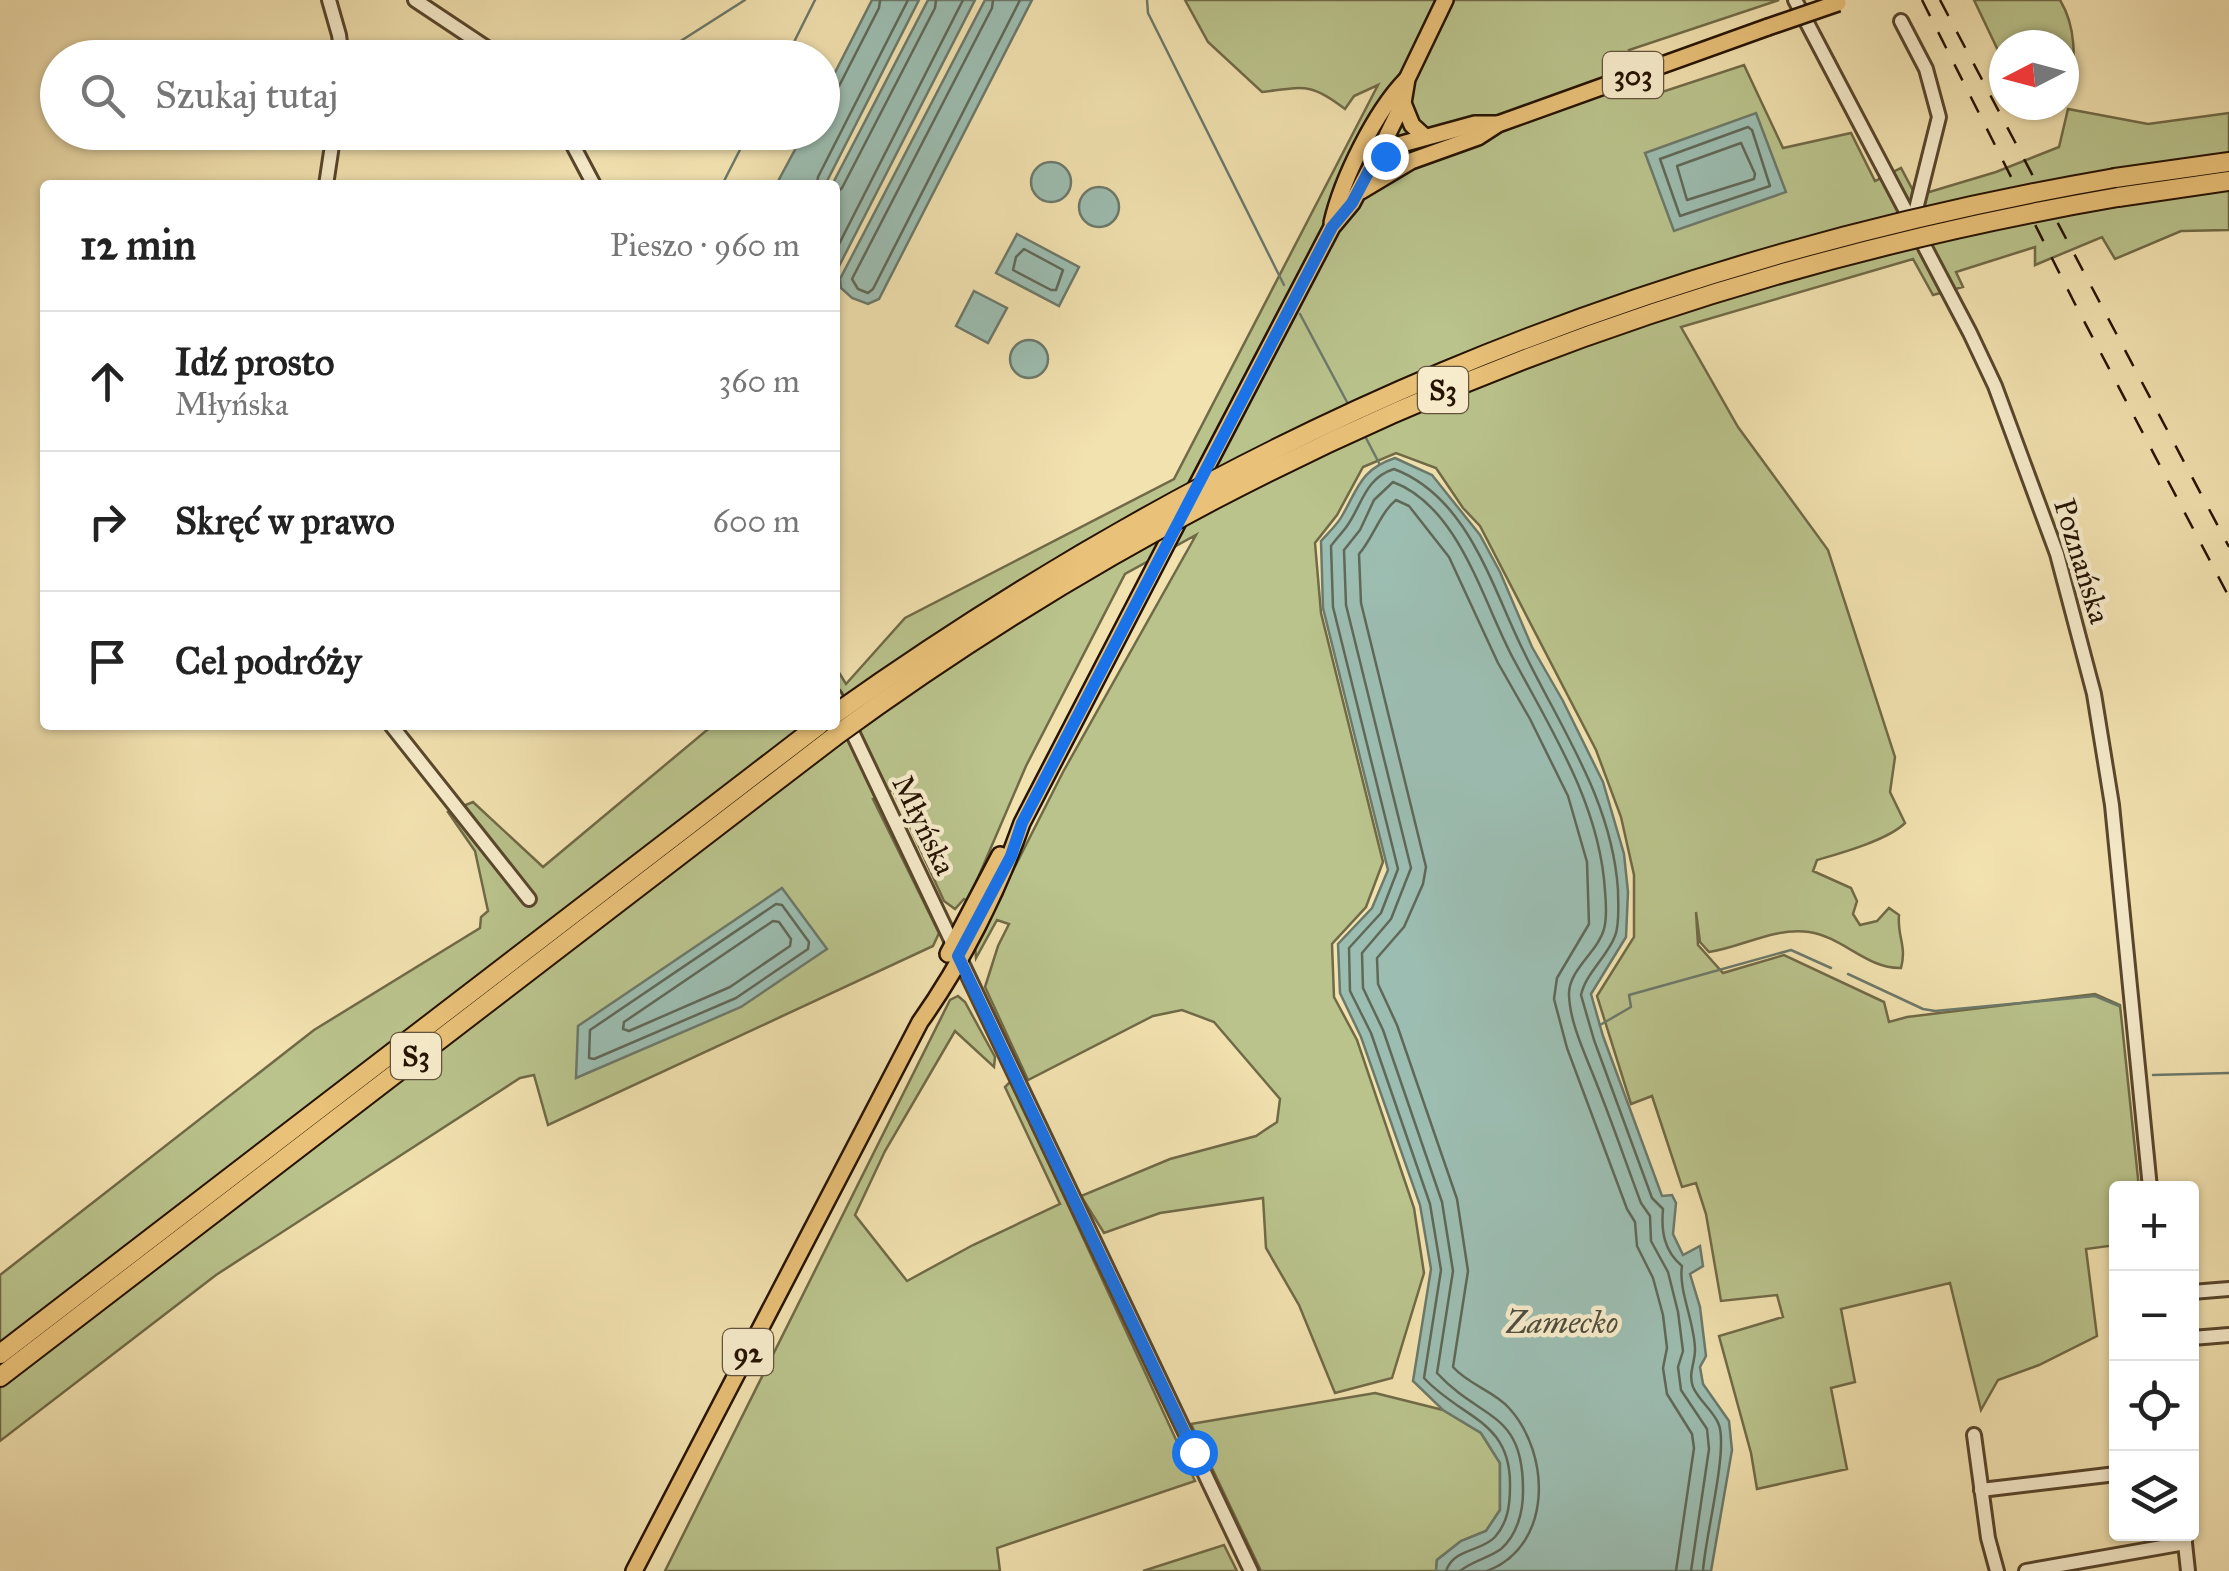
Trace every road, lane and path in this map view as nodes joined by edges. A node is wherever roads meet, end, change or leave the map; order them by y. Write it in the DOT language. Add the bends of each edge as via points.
graph roads {
  1 [pos="328,0"];
  2 [pos="416,0"];
  3 [pos="1446,0"];
  4 [pos="1795,0"];
  5 [pos="1842,2"];
  6 [pos="1901,21"];
  7 [pos="340,40"];
  8 [pos="475,40"];
  9 [pos="1407,79"];
  10 [pos="1403,103"];
  11 [pos="1498,124"];
  12 [pos="1425,138"];
  13 [pos="1373,146"];
  14 [pos="331,150"];
  15 [pos="576,150"];
  16 [pos="1411,161"];
  17 [pos="2229,162"];
  18 [pos="327,180"];
  19 [pos="591,180"];
  20 [pos="2229,181"];
  21 [pos="2116,187"];
  22 [pos="1358,193"];
  23 [pos="1914,221"];
  24 [pos="1332,227"];
  25 [pos="840,706"];
  26 [pos="840,711"];
  27 [pos="840,722"];
  28 [pos="395,730"];
  29 [pos="826,731"];
  30 [pos="529,898"];
  31 [pos="956,950"];
  32 [pos="2149,1181"];
  33 [pos="2229,1290"];
  34 [pos="2199,1292"];
  35 [pos="2229,1334"];
  36 [pos="2199,1337"];
  37 [pos="0,1354"];
  38 [pos="0,1377"];
  39 [pos="1974,1435"];
  40 [pos="2109,1475"];
  41 [pos="1981,1490"];
  42 [pos="2170,1541"];
  43 [pos="2184,1541"];
  44 [pos="634,1571"];
  45 [pos="1251,1571"];
  46 [pos="1996,1571"];
  47 [pos="2026,1571"];
  48 [pos="2188,1571"];
  1 -- 7 [label="street"];
  2 -- 8 [label="street"];
  3 -- 9 [label="main road, 92"];
  4 -- 23 [label="street, Poznańska"];
  5 -- 11 [label="main road, 303, bridge"];
  6 -- 23 [label="street" via="1926,69 1939,117"];
  9 -- 10 [label="main road, 92"];
  9 -- 13 [label="main road, 92" via="1391,96"];
  10 -- 12 [label="main road"];
  10 -- 13 [label="main road, 92"];
  11 -- 12 [label="main road, 303"];
  11 -- 16 [label="main road, 303"];
  12 -- 13 [label="main road, 303"];
  13 -- 16 [label="main road" via="1390,159"];
  13 -- 22 [label="main road, 92"];
  13 -- 24 [label="main road, 92" via="1338,198"];
  14 -- 18 [label="street"];
  15 -- 19 [label="street"];
  16 -- 22 [label="main road, 303"];
  17 -- 21 [label="highway, S3"];
  20 -- 21 [label="highway, S3"];
  21 -- 26 [label="highway, S3, bridge" via="1942,212 1758,258 1563,322 1421,379 1106,536"];
  21 -- 27 [label="highway, S3, bridge" via="1769,274 1573,338 1428,396 1100,561"];
  22 -- 24 [label="main road, 92"];
  23 -- 32 [label="street, Poznańska" via="1995,386 2056,554 2090,674 2112,805"];
  24 -- 31 [label="main road, 92" via="1022,823 1011,856"];
  25 -- 31 [label="street, Młyńska"];
  28 -- 30 [label="street"];
  29 -- 37 [label="highway, S3"];
  29 -- 38 [label="highway, S3"];
  31 -- 44 [label="main road, 92"];
  31 -- 45 [label="street, Młyńska"];
  33 -- 34 [label="street"];
  35 -- 36 [label="street"];
  39 -- 41 [label="street"];
  40 -- 41 [label="street"];
  41 -- 46 [label="street"];
  42 -- 47 [label="street"];
  43 -- 48 [label="street"];
}
